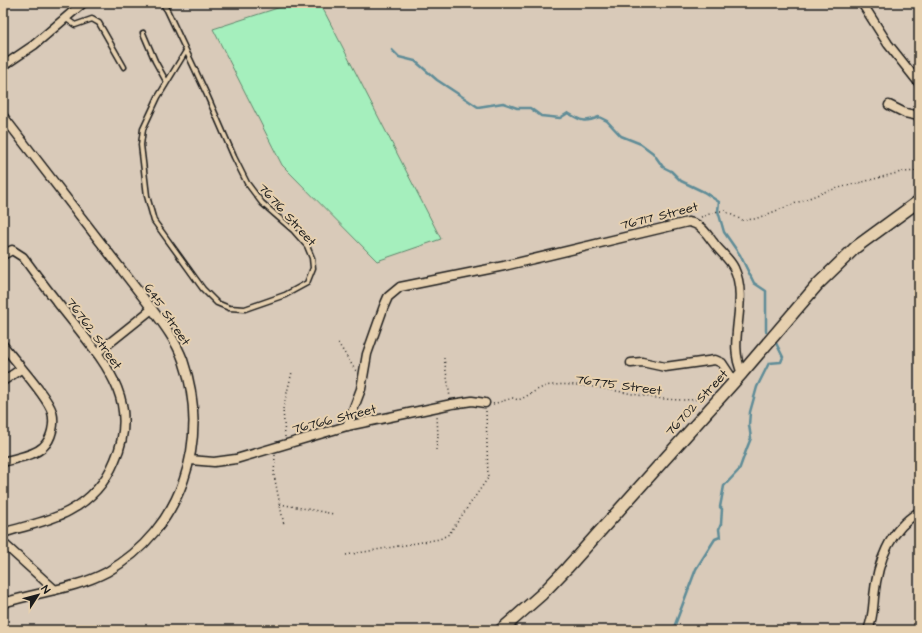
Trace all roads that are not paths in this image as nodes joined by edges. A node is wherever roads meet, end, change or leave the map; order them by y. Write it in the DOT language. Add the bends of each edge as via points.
graph roads {
  1 [pos="83,3"];
  2 [pos="162,3"];
  3 [pos="862,3"];
  4 [pos="65,18"];
  5 [pos="143,32"];
  6 [pos="186,51"];
  7 [pos="3,66"];
  8 [pos="124,67"];
  9 [pos="166,81"];
  10 [pos="919,83"];
  11 [pos="889,105"];
  12 [pos="3,116"];
  13 [pos="919,116"];
  14 [pos="919,201"];
  15 [pos="3,255"];
  16 [pos="152,309"];
  17 [pos="3,345"];
  18 [pos="97,353"];
  19 [pos="631,363"];
  20 [pos="21,368"];
  21 [pos="738,377"];
  22 [pos="3,381"];
  23 [pos="485,403"];
  24 [pos="347,426"];
  25 [pos="190,460"];
  26 [pos="3,462"];
  27 [pos="919,512"];
  28 [pos="3,533"];
  29 [pos="3,543"];
  30 [pos="55,590"];
  31 [pos="3,603"];
  32 [pos="501,630"];
  33 [pos="868,630"];
  1 -- 4 [label="street"];
  2 -- 6 [label="lane, 76716 Street"];
  3 -- 10 [label="street" via="888,44"];
  4 -- 7 [label="street" via="34,45"];
  4 -- 8 [label="lane" via="75,25 92,19 99,23"];
  5 -- 9 [label="lane"];
  6 -- 9 [label="lane, 76716 Street"];
  6 -- 9 [label="lane, 76716 Street" via="247,183 262,203 307,246 313,268 307,283 285,295 245,309 229,308 217,303 189,271 154,221 147,196 141,145 144,129"];
  11 -- 13 [label="street" via="905,113"];
  12 -- 16 [label="street, 645 Street"];
  14 -- 21 [label="street, 76702 Street" via="841,260 778,328"];
  15 -- 18 [label="street, 76762 Street" via="12,250 23,257"];
  16 -- 18 [label="street"];
  16 -- 25 [label="street, 645 Street" via="174,340 190,384 194,423"];
  17 -- 20 [label="street"];
  18 -- 28 [label="street, 76762 Street" via="115,381 124,418 122,438 110,472 93,493 67,512"];
  19 -- 21 [label="street" via="642,362 665,367 715,360"];
  20 -- 22 [label="street"];
  20 -- 26 [label="street" via="50,407 52,428 50,437 43,447"];
  21 -- 24 [label="street, 76717 Street" via="736,353 740,302 736,273 705,232 697,224 688,222 504,266 400,287 388,297 367,354 358,400"];
  21 -- 32 [label="street, 76702 Street" via="567,568"];
  23 -- 24 [label="street, 76766 Street" via="472,401 452,404"];
  24 -- 25 [label="street, 76766 Street" via="229,460"];
  25 -- 30 [label="street, 645 Street" via="179,494 157,530 143,545 107,572"];
  27 -- 33 [label="street" via="899,529 884,552 877,579 874,612"];
  29 -- 30 [label="street"];
  30 -- 31 [label="street, 645 Street"];
}
